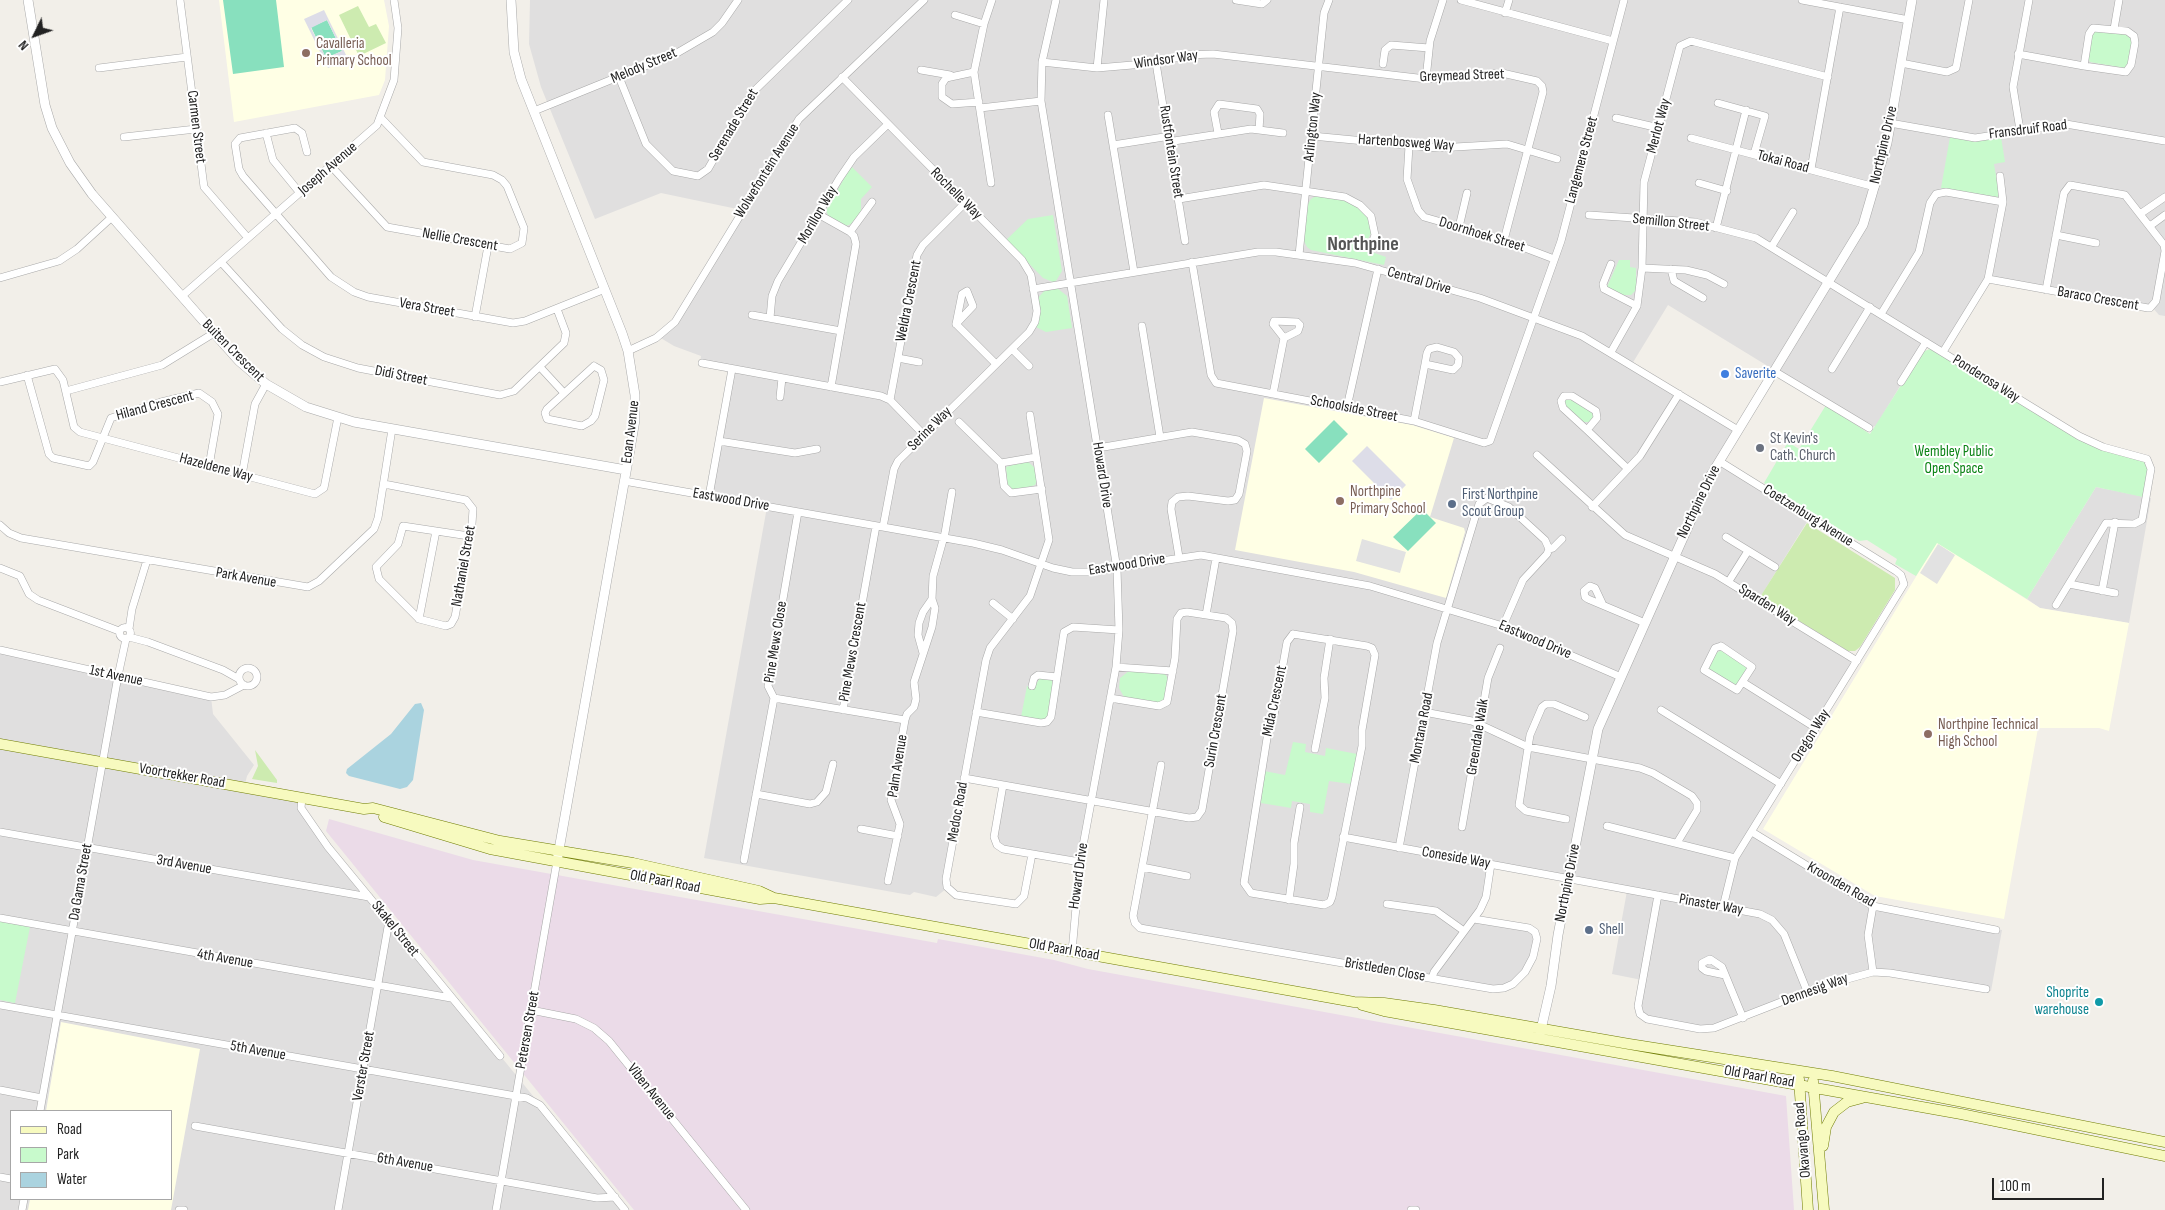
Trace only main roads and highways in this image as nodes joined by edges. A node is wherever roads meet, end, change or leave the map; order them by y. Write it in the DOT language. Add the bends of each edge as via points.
graph roads {
  1 [pos="0,744"];
  2 [pos="364,809"];
  3 [pos="559,850"];
  4 [pos="557,861"];
  5 [pos="774,898"];
  6 [pos="1540,1033"];
  7 [pos="1800,1070"];
  8 [pos="1813,1073"];
  9 [pos="1799,1084"];
  10 [pos="1814,1087"];
  11 [pos="1867,1096"];
  12 [pos="2165,1142"];
  13 [pos="1821,1156"];
  14 [pos="2165,1156"];
  15 [pos="1808,1210"];
  16 [pos="1824,1210"];
  1 -- 2 [label="main road, Voortrekker Road"];
  2 -- 3 [label="main road, Voortrekker Road" via="403,815 500,841"];
  2 -- 4 [label="main road, Voortrekker Road" via="463,842"];
  3 -- 5 [label="main road, Old Paarl Road" via="634,863 759,891"];
  4 -- 5 [label="main road, Old Paarl Road" via="760,899"];
  5 -- 6 [label="main road, Old Paarl Road" via="1354,1002 1426,1008"];
  6 -- 7 [label="main road, Old Paarl Road"];
  6 -- 9 [label="main road, Old Paarl Road"];
  7 -- 8 [label="main road, Old Paarl Road"];
  7 -- 9 [label="main road, Okavango Road"];
  8 -- 10 [label="main road, Okavango Road"];
  8 -- 12 [label="main road, Old Paarl Road"];
  9 -- 10 [label="main road, Old Paarl Road"];
  9 -- 15 [label="main road, Okavango Road"];
  10 -- 11 [label="main road, Old Paarl Road"];
  10 -- 13 [label="main road, Okavango Road"];
  11 -- 13 [label="main road" via="1848,1102 1834,1112 1826,1127"];
  11 -- 14 [label="main road, Old Paarl Road"];
  13 -- 16 [label="main road, Okavango Road"];
}
